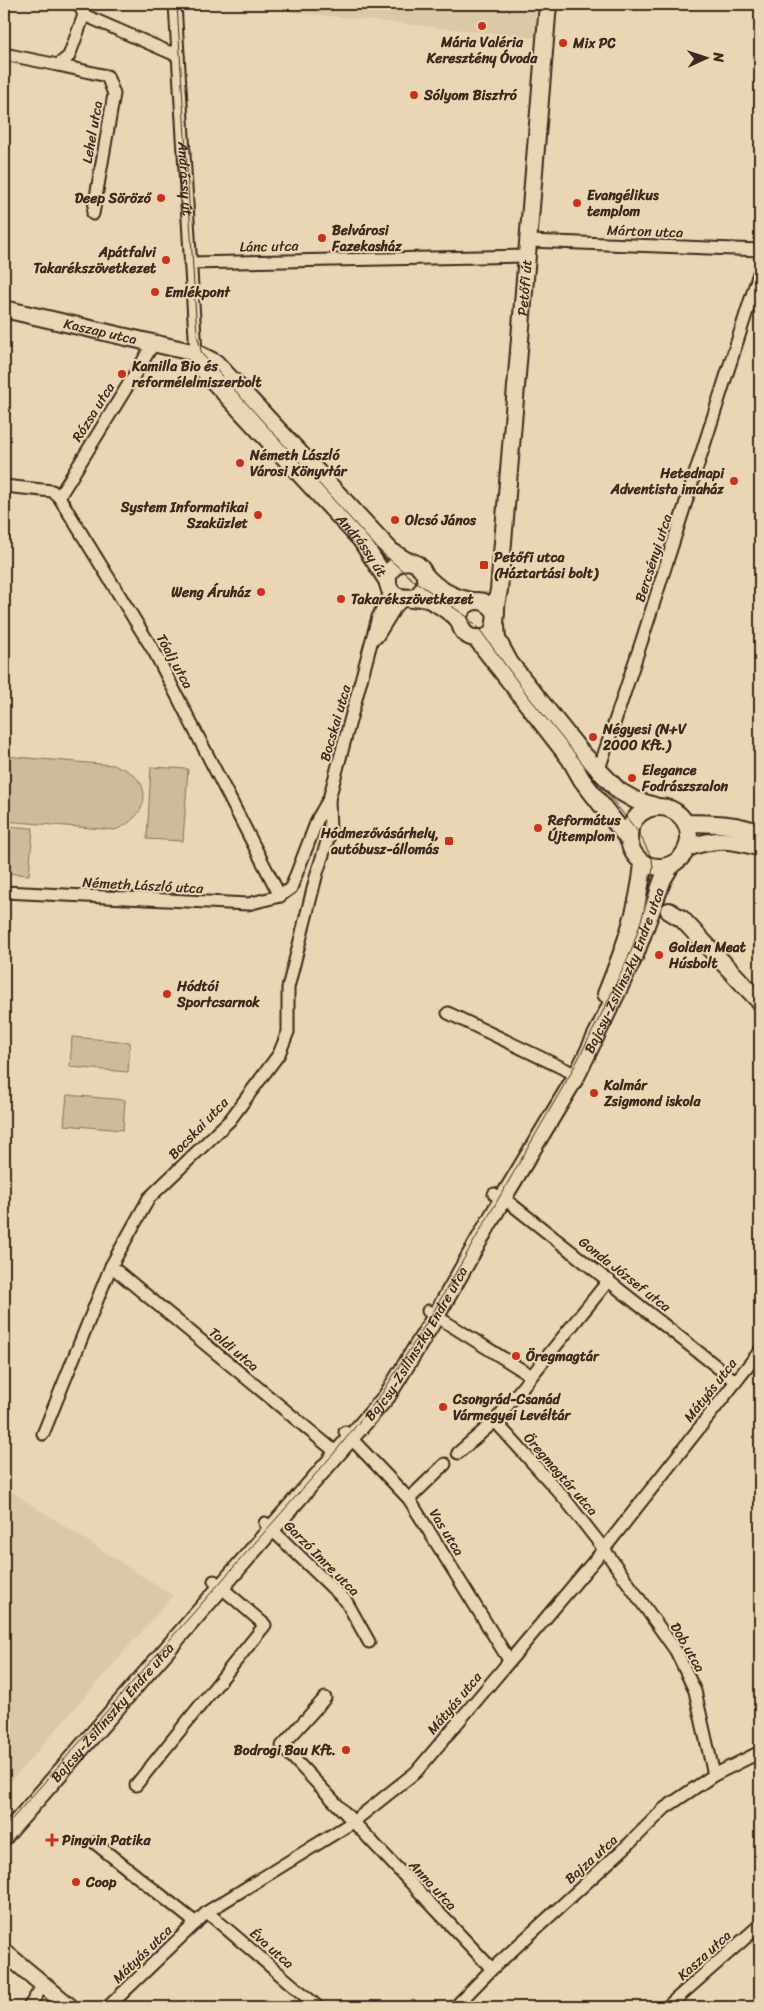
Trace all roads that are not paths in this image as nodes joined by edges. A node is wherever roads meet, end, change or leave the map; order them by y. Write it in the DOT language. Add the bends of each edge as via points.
graph roads {
  1 [pos="78,4"];
  2 [pos="175,4"];
  3 [pos="548,4"];
  4 [pos="84,15"];
  5 [pos="4,54"];
  6 [pos="178,56"];
  7 [pos="58,64"];
  8 [pos="93,214"];
  9 [pos="528,249"];
  10 [pos="760,250"];
  11 [pos="190,263"];
  12 [pos="760,270"];
  13 [pos="4,309"];
  14 [pos="154,344"];
  15 [pos="196,352"];
  16 [pos="4,486"];
  17 [pos="59,497"];
  18 [pos="407,561"];
  19 [pos="501,571"];
  20 [pos="425,575"];
  21 [pos="388,585"];
  22 [pos="407,599"];
  23 [pos="475,601"];
  24 [pos="459,620"];
  25 [pos="496,620"];
  26 [pos="476,638"];
  27 [pos="369,655"];
  28 [pos="599,769"];
  29 [pos="329,799"];
  30 [pos="655,806"];
  31 [pos="686,824"];
  32 [pos="628,839"];
  33 [pos="757,840"];
  34 [pos="687,848"];
  35 [pos="643,863"];
  36 [pos="672,864"];
  37 [pos="4,892"];
  38 [pos="280,896"];
  39 [pos="662,907"];
  40 [pos="760,1002"];
  41 [pos="448,1012"];
  42 [pos="571,1073"];
  43 [pos="499,1196"];
  44 [pos="111,1266"];
  45 [pos="609,1280"];
  46 [pos="432,1314"];
  47 [pos="760,1351"];
  48 [pos="530,1375"];
  49 [pos="735,1381"];
  50 [pos="495,1420"];
  51 [pos="43,1434"];
  52 [pos="348,1435"];
  53 [pos="334,1452"];
  54 [pos="458,1453"];
  55 [pos="445,1464"];
  56 [pos="409,1499"];
  57 [pos="268,1526"];
  58 [pos="604,1549"];
  59 [pos="217,1584"];
  60 [pos="369,1642"];
  61 [pos="509,1660"];
  62 [pos="325,1698"];
  63 [pos="760,1752"];
  64 [pos="714,1775"];
  65 [pos="136,1785"];
  66 [pos="4,1820"];
  67 [pos="353,1822"];
  68 [pos="4,1837"];
  69 [pos="95,1843"];
  70 [pos="207,1912"];
  71 [pos="196,1923"];
  72 [pos="760,1925"];
  73 [pos="4,1952"];
  74 [pos="492,1969"];
  75 [pos="43,1984"];
  76 [pos="29,2007"];
  77 [pos="70,2007"];
  78 [pos="108,2007"];
  79 [pos="318,2007"];
  80 [pos="455,2007"];
  81 [pos="668,2007"];
  1 -- 4 [label="street"];
  2 -- 6 [label="street, Andrássy út"];
  3 -- 9 [label="street, Petőfi út"];
  4 -- 6 [label="street"];
  4 -- 7 [label="street" via="69,56"];
  5 -- 7 [label="street"];
  6 -- 11 [label="street, Andrássy út"];
  7 -- 8 [label="street, Lehel utca" via="107,76 114,94"];
  9 -- 10 [label="street, Márton utca"];
  9 -- 11 [label="street, Lánc utca"];
  9 -- 19 [label="street, Petőfi út"];
  11 -- 15 [label="street, Andrássy út"];
  12 -- 28 [label="street, Bercsényi utca"];
  13 -- 14 [label="street, Kaszap utca"];
  14 -- 15 [label="street, Kaszap utca"];
  14 -- 17 [label="street, Rózsa utca"];
  15 -- 18 [label="street, Andrássy út" via="216,363 392,551"];
  15 -- 21 [label="street, Andrássy út" via="204,370 361,540"];
  16 -- 17 [label="street" via="52,491"];
  17 -- 38 [label="street, Tóalj utca" via="155,653"];
  18 -- 20 [label="street" via="418,565"];
  18 -- 21 [label="street" via="391,569"];
  19 -- 23 [label="street, Petőfi út" via="488,592"];
  19 -- 25 [label="street, Petőfi út"];
  20 -- 22 [label="street" via="422,592"];
  20 -- 23 [label="street" via="458,599"];
  21 -- 22 [label="street" via="398,597"];
  21 -- 27 [label="street, Bocskai utca" via="388,598 378,617"];
  22 -- 24 [label="street" via="424,598"];
  22 -- 27 [label="street, Bocskai utca" via="395,608"];
  23 -- 24 [label="street" via="462,609"];
  23 -- 25 [label="street" via="489,604"];
  24 -- 26 [label="street" via="464,633"];
  25 -- 26 [label="street" via="488,636"];
  25 -- 28 [label="street" via="497,639 510,663 580,751"];
  26 -- 32 [label="street"];
  27 -- 29 [label="street, Bocskai utca"];
  28 -- 30 [label="street" via="619,791"];
  29 -- 38 [label="street, Bocskai utca" via="318,818 292,888"];
  29 -- 44 [label="street, Bocskai utca" via="330,833 288,988 288,1032 279,1054 230,1120 149,1198"];
  30 -- 31 [label="street" via="673,810"];
  30 -- 32 [label="street" via="637,815 631,823"];
  31 -- 33 [label="street" via="738,825"];
  31 -- 34 [label="street"];
  32 -- 35 [label="street" via="630,848"];
  33 -- 34 [label="street" via="708,840"];
  34 -- 36 [label="street"];
  35 -- 36 [label="street" via="653,867"];
  35 -- 42 [label="street, Bajcsy-Zsilinszky Endre utca" via="638,900 619,962"];
  36 -- 39 [label="street, Bajcsy-Zsilinszky Endre utca" via="663,879"];
  37 -- 38 [label="street, Németh László utca" via="248,904"];
  39 -- 40 [label="street" via="682,919"];
  39 -- 42 [label="street, Bajcsy-Zsilinszky Endre utca"];
  41 -- 42 [label="street"];
  42 -- 43 [label="street, Bajcsy-Zsilinszky Endre utca"];
  43 -- 45 [label="street, Gonda József utca"];
  43 -- 46 [label="street, Bajcsy-Zsilinszky Endre utca"];
  44 -- 51 [label="street, Bocskai utca"];
  44 -- 53 [label="street, Toldi utca"];
  45 -- 48 [label="street"];
  45 -- 49 [label="street, Gonda József utca"];
  46 -- 48 [label="street"];
  46 -- 52 [label="street, Bajcsy-Zsilinszky Endre utca"];
  47 -- 49 [label="street, Mátyás utca"];
  48 -- 50 [label="street"];
  49 -- 58 [label="street, Mátyás utca"];
  50 -- 54 [label="street"];
  50 -- 58 [label="street, Öregmagtár utca"];
  52 -- 53 [label="street, Bajcsy-Zsilinszky Endre utca"];
  52 -- 56 [label="street, Vas utca"];
  53 -- 57 [label="street, Bajcsy-Zsilinszky Endre utca"];
  55 -- 56 [label="street"];
  56 -- 61 [label="street, Vas utca"];
  57 -- 59 [label="street, Bajcsy-Zsilinszky Endre utca"];
  57 -- 60 [label="street, Garzó Imre utca" via="346,1601"];
  58 -- 61 [label="street, Mátyás utca"];
  58 -- 64 [label="street, Dob utca" via="676,1651 695,1691"];
  59 -- 65 [label="street" via="265,1625"];
  59 -- 66 [label="street, Bajcsy-Zsilinszky Endre utca"];
  59 -- 68 [label="street, Bajcsy-Zsilinszky Endre utca"];
  61 -- 67 [label="street, Mátyás utca" via="416,1772"];
  62 -- 67 [label="street" via="282,1746"];
  63 -- 64 [label="street, Bajza utca"];
  64 -- 74 [label="street, Bajza utca" via="665,1808"];
  67 -- 70 [label="street, Mátyás utca"];
  67 -- 74 [label="street, Anna utca"];
  69 -- 71 [label="street"];
  70 -- 71 [label="street, Mátyás utca"];
  70 -- 79 [label="street, Éva utca"];
  71 -- 78 [label="street, Mátyás utca"];
  72 -- 81 [label="street, Kasza utca"];
  73 -- 75 [label="street"];
  74 -- 80 [label="street, Bajza utca"];
  75 -- 76 [label="street"];
  75 -- 77 [label="street"];
}
